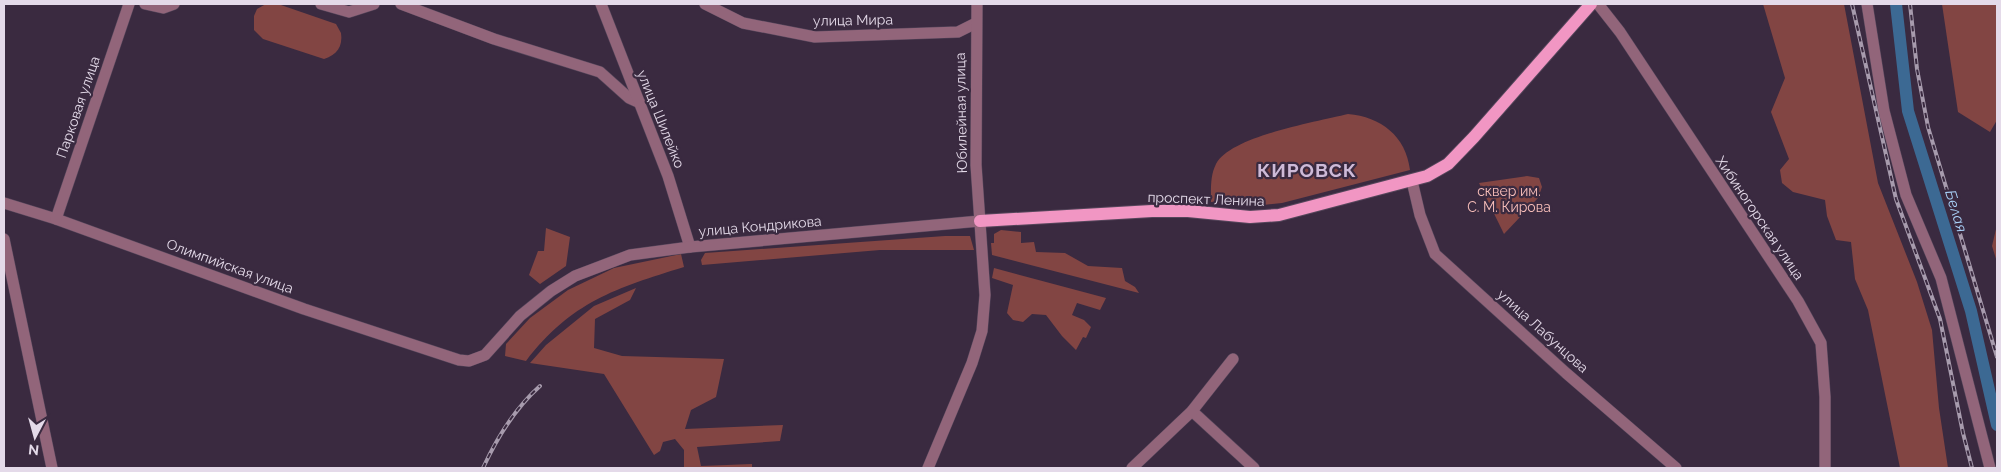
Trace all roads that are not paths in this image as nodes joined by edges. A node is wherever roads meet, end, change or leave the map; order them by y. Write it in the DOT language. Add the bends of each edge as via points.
graph roads {
  1 [pos="129,4"];
  2 [pos="145,4"];
  3 [pos="174,4"];
  4 [pos="321,4"];
  5 [pos="374,4"];
  6 [pos="401,4"];
  7 [pos="601,4"];
  8 [pos="705,4"];
  9 [pos="977,4"];
  10 [pos="1867,4"];
  11 [pos="1597,5"];
  12 [pos="976,22"];
  13 [pos="640,103"];
  14 [pos="1415,180"];
  15 [pos="4,203"];
  16 [pos="56,219"];
  17 [pos="980,221"];
  18 [pos="4,240"];
  19 [pos="690,247"];
  20 [pos="551,290"];
  21 [pos="1233,359"];
  22 [pos="1192,411"];
  23 [pos="52,468"];
  24 [pos="928,468"];
  25 [pos="1132,468"];
  26 [pos="1254,468"];
  27 [pos="1676,468"];
  28 [pos="1825,468"];
  29 [pos="1990,468"];
  1 -- 16 [label="street, Парковая улица"];
  2 -- 3 [label="street" via="163,8"];
  4 -- 5 [label="street" via="350,12"];
  6 -- 13 [label="street" via="494,39 600,72 629,98"];
  7 -- 13 [label="street, улица Шилейко"];
  8 -- 12 [label="street, улица Мира" via="742,23 815,37 958,32"];
  9 -- 12 [label="street, Юбилейная улица"];
  10 -- 29 [label="street" via="1884,111 1906,195 1940,278"];
  11 -- 14 [label="main road, проспект Ленина" via="1461,151 1437,172"];
  11 -- 28 [label="street, Хибиногорская улица" via="1620,32 1798,301 1822,343"];
  12 -- 17 [label="street, Юбилейная улица" via="976,149"];
  13 -- 19 [label="street, улица Шилейко" via="668,176"];
  14 -- 17 [label="main road, проспект Ленина" via="1279,215 1250,217 1152,211"];
  14 -- 27 [label="street, улица Лабунцова" via="1416,199 1431,247 1440,259"];
  15 -- 16 [label="street, Олимпийская улица"];
  16 -- 20 [label="street, Олимпийская улица" via="304,309 469,361 485,355 520,316"];
  17 -- 19 [label="street, улица Кондрикова"];
  17 -- 24 [label="street, Юбилейная улица" via="984,274 982,331"];
  18 -- 23 [label="street"];
  19 -- 20 [label="street, улица Кондрикова" via="621,258 575,276"];
  21 -- 22 [label="street"];
  22 -- 25 [label="street"];
  22 -- 26 [label="street"];
}
